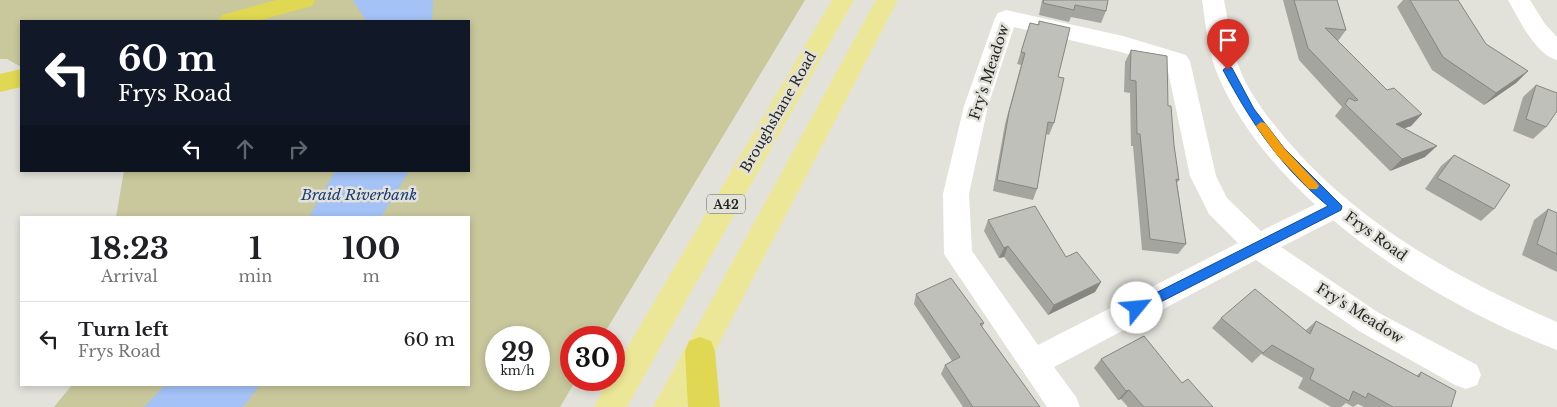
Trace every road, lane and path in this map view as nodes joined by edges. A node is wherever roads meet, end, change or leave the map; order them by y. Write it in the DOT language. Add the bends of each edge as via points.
graph roads {
  1 [pos="304,0"];
  2 [pos="843,0"];
  3 [pos="887,0"];
  4 [pos="1213,0"];
  5 [pos="1519,0"];
  6 [pos="234,20"];
  7 [pos="1557,52"];
  8 [pos="20,78"];
  9 [pos="0,83"];
  10 [pos="1337,206"];
  11 [pos="1258,246"];
  12 [pos="1557,336"];
  13 [pos="700,351"];
  14 [pos="1033,363"];
  15 [pos="1466,375"];
  16 [pos="610,407"];
  17 [pos="669,407"];
  18 [pos="704,407"];
  19 [pos="1065,407"];
  1 -- 6 [label="highway"];
  2 -- 16 [label="main road, Broughshane Road / A42"];
  3 -- 13 [label="main road"];
  4 -- 10 [label="street, Frys Road" via="1228,70 1251,111 1280,151"];
  5 -- 7 [label="street" via="1537,30"];
  8 -- 9 [label="highway"];
  10 -- 11 [label="street"];
  10 -- 12 [label="street, Frys Road" via="1370,234 1438,279"];
  11 -- 14 [label="street"];
  11 -- 14 [label="street, Fry's Meadow" via="1218,206 1203,176 1178,61 1123,44 1006,18 976,106 956,194 958,254"];
  11 -- 15 [label="street, Fry's Meadow" via="1369,322"];
  13 -- 17 [label="main road"];
  13 -- 18 [label="highway"];
  14 -- 19 [label="street, Fry's Meadow"];
}
